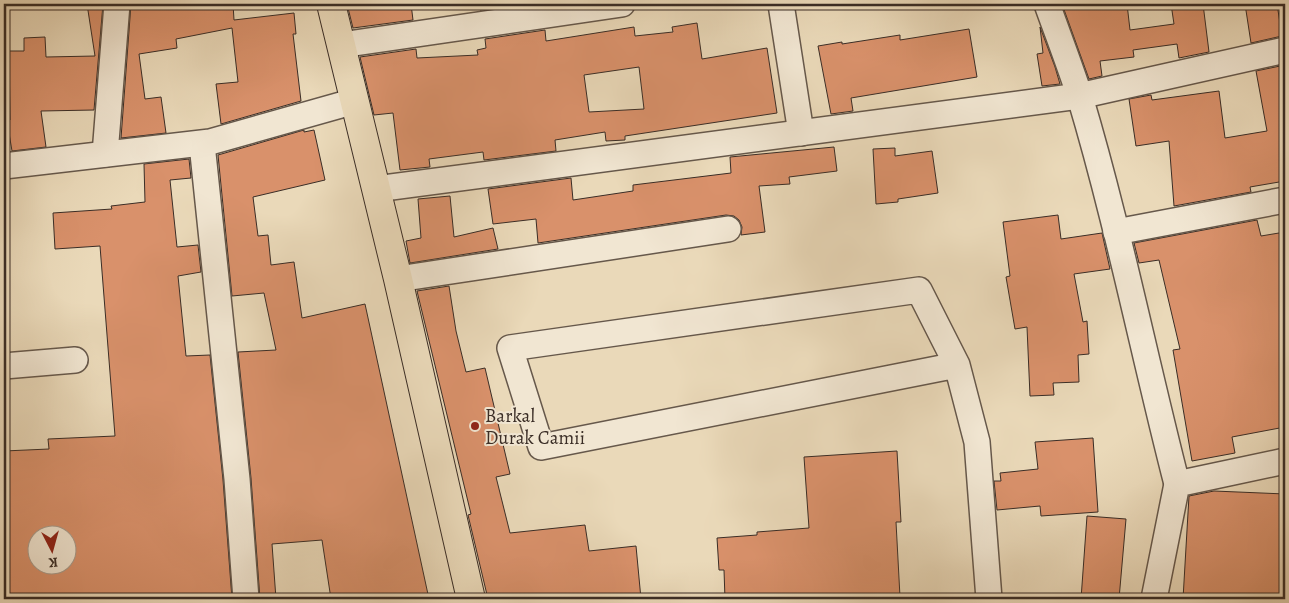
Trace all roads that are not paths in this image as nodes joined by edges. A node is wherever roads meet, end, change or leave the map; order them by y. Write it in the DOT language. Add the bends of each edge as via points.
graph roads {
  1 [pos="117,4"];
  2 [pos="331,4"];
  3 [pos="622,4"];
  4 [pos="781,4"];
  5 [pos="1047,4"];
  6 [pos="341,45"];
  7 [pos="1285,50"];
  8 [pos="1080,96"];
  9 [pos="355,101"];
  10 [pos="801,133"];
  11 [pos="202,144"];
  12 [pos="105,154"];
  13 [pos="4,166"];
  14 [pos="376,189"];
  15 [pos="1285,200"];
  16 [pos="728,229"];
  17 [pos="1116,232"];
  18 [pos="398,279"];
  19 [pos="75,360"];
  20 [pos="957,365"];
  21 [pos="4,366"];
  22 [pos="1285,461"];
  23 [pos="1177,484"];
  24 [pos="246,599"];
  25 [pos="471,599"];
  26 [pos="990,599"];
  27 [pos="1154,599"];
  1 -- 12 [label="street"];
  2 -- 6 [label="main road"];
  3 -- 6 [label="street"];
  4 -- 10 [label="street"];
  5 -- 8 [label="street"];
  6 -- 9 [label="main road"];
  7 -- 8 [label="street"];
  8 -- 10 [label="street"];
  8 -- 17 [label="street"];
  9 -- 11 [label="street"];
  9 -- 14 [label="main road"];
  10 -- 14 [label="street"];
  11 -- 12 [label="street"];
  11 -- 24 [label="street" via="237,479"];
  12 -- 13 [label="street"];
  14 -- 18 [label="main road"];
  15 -- 17 [label="street"];
  16 -- 18 [label="street"];
  17 -- 23 [label="street"];
  18 -- 25 [label="main road"];
  19 -- 21 [label="street"];
  20 -- 20 [label="street" via="919,290 510,348 541,447"];
  20 -- 26 [label="street" via="977,442"];
  22 -- 23 [label="street"];
  23 -- 27 [label="street"];
}
